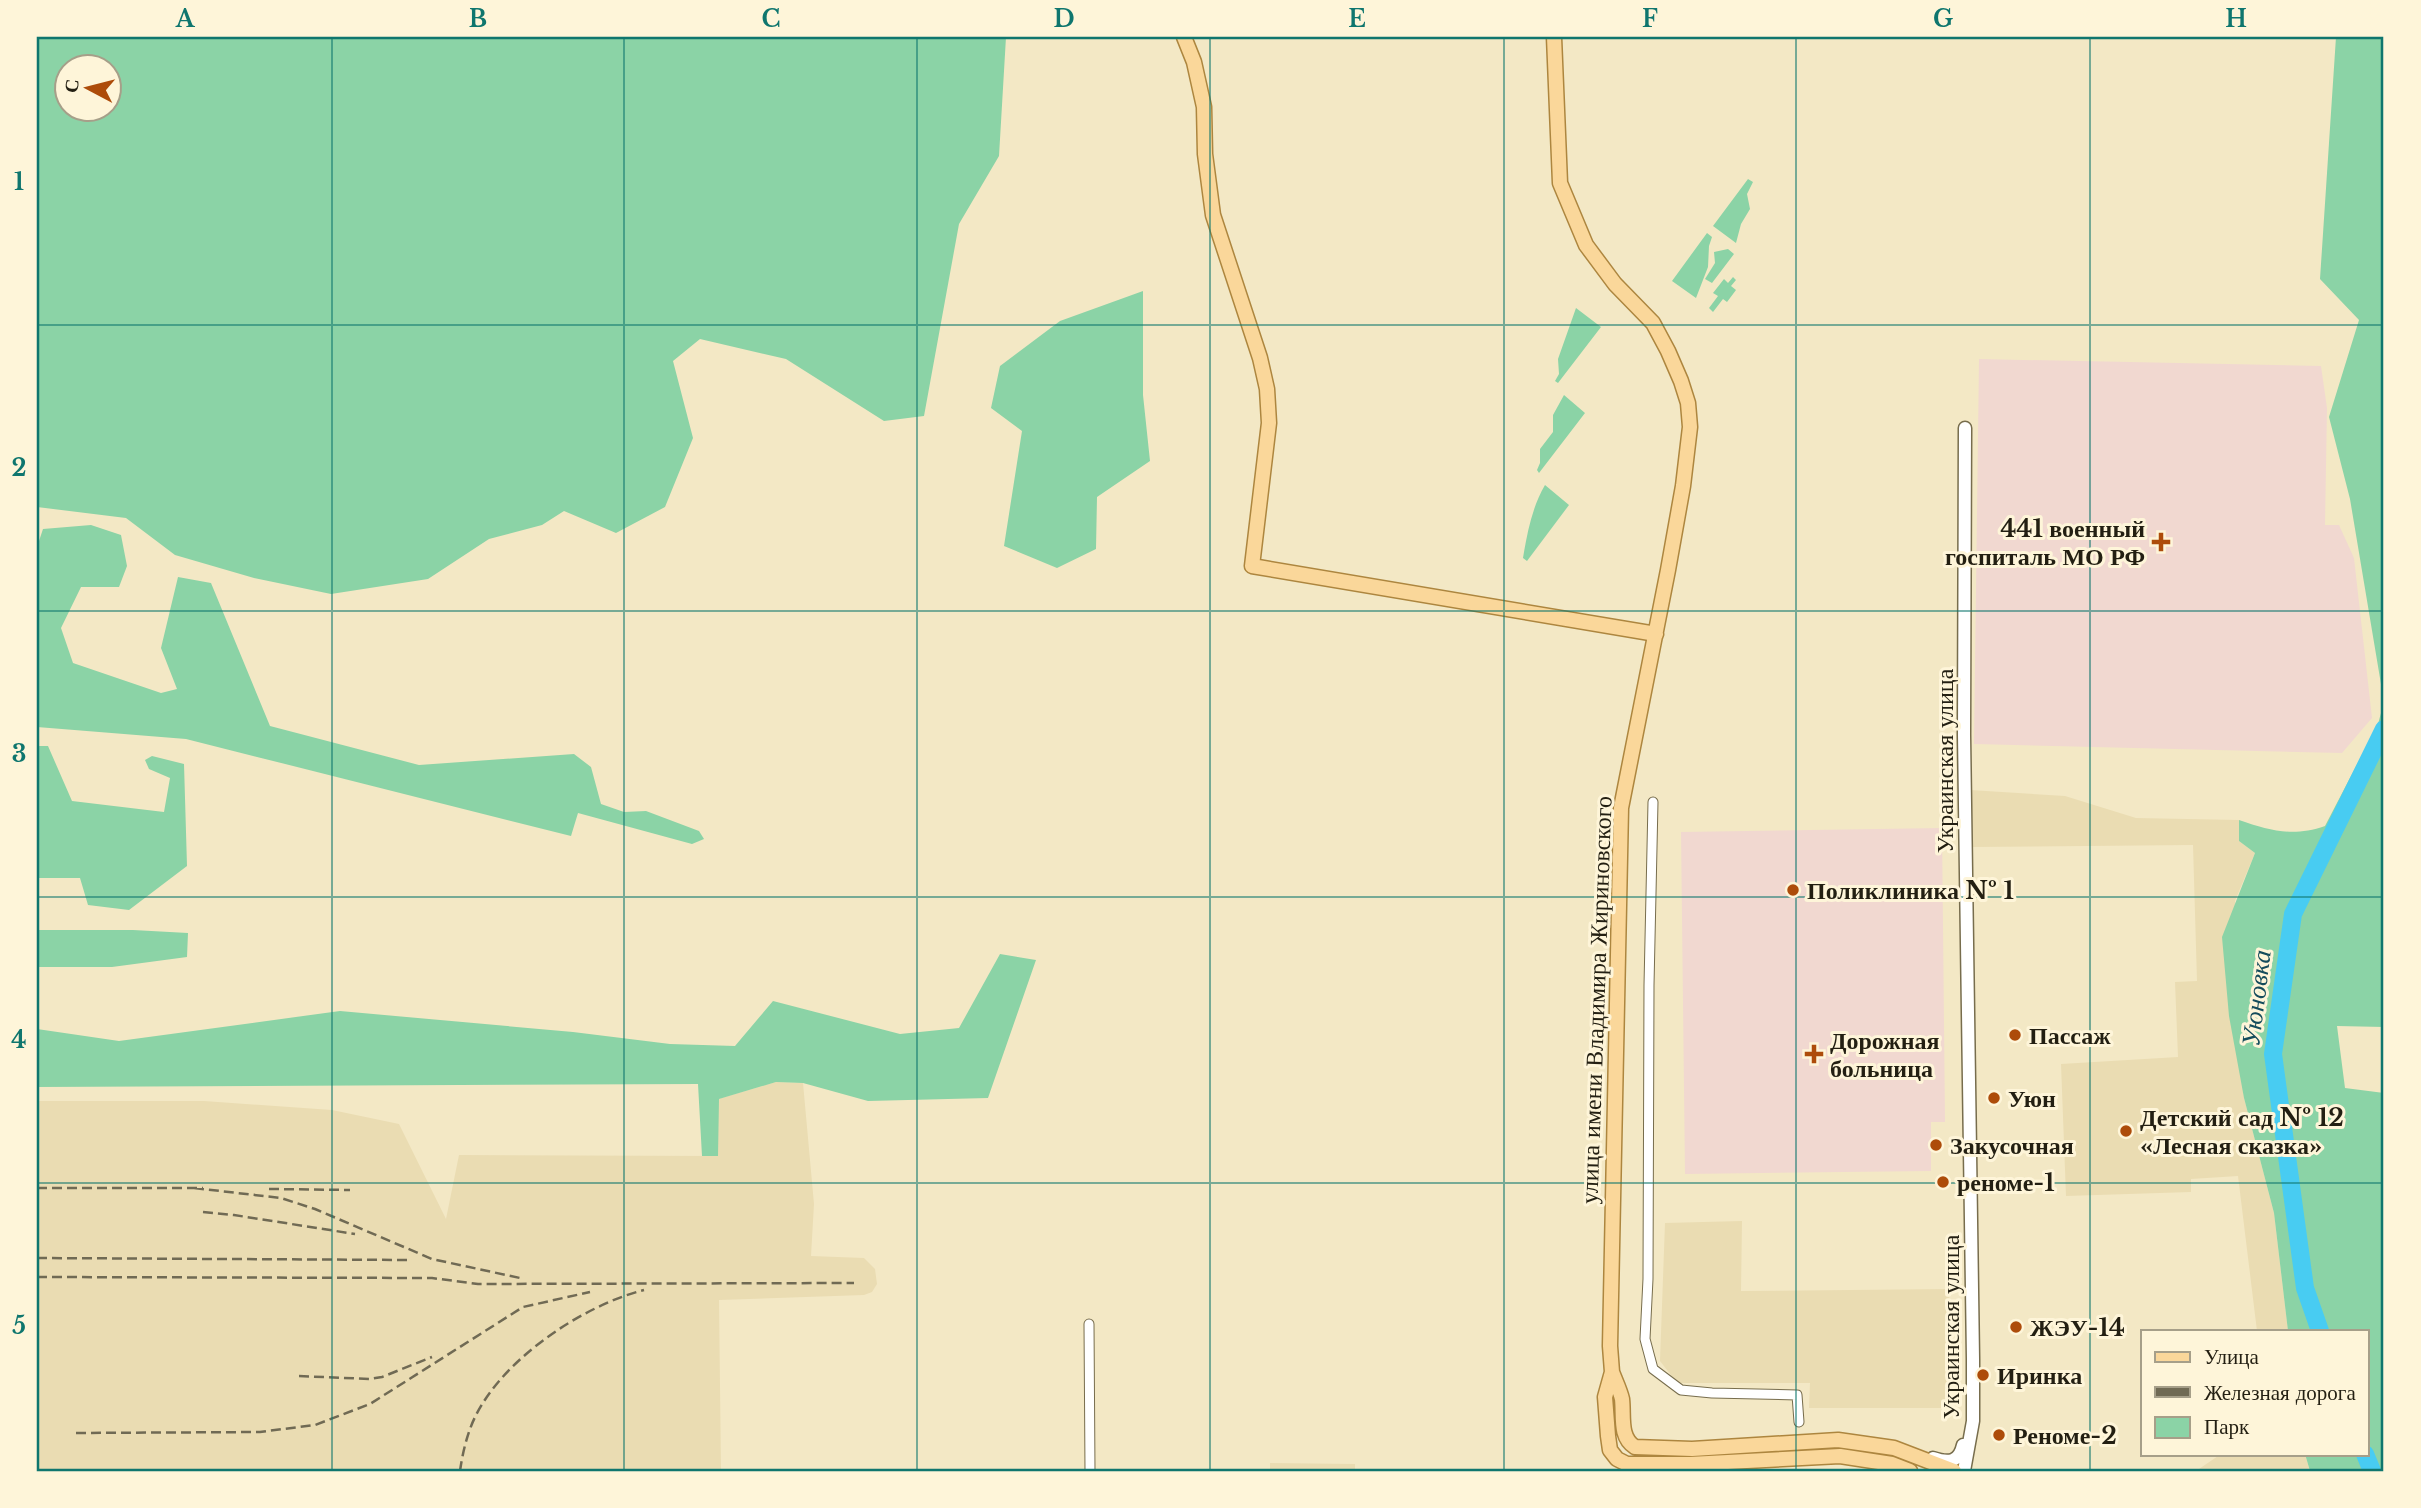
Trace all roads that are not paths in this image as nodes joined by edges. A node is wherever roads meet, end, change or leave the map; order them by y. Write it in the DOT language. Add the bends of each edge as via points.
graph roads {
  1 [pos="1184,37"];
  2 [pos="1554,37"];
  3 [pos="1965,428"];
  4 [pos="1656,634"];
  5 [pos="1653,802"];
  6 [pos="1088,1324"];
  7 [pos="1612,1372"];
  8 [pos="1972,1396"];
  9 [pos="1799,1422"];
  10 [pos="1894,1448"];
  11 [pos="1090,1471"];
  12 [pos="1910,1471"];
  13 [pos="1954,1471"];
  14 [pos="1964,1471"];
  1 -- 4 [label="main road" via="1204,107 1213,215 1267,389 1269,423 1252,566"];
  2 -- 4 [label="main road, улица имени Владимира Жириновского" via="1560,183 1586,245 1653,323 1688,403 1683,486"];
  3 -- 8 [label="main road, Украинская улица"];
  4 -- 7 [label="main road, улица имени Владимира Жириновского" via="1621,808"];
  5 -- 9 [label="street" via="1645,1339 1653,1369 1681,1390 1797,1395"];
  6 -- 11 [label="street"];
  7 -- 10 [label="main road, улица имени Владимира Жириновского" via="1622,1396 1625,1436 1628,1443 1642,1449 1839,1440"];
  7 -- 12 [label="main road, улица имени Владимира Жириновского" via="1605,1397 1610,1450 1628,1464 1840,1456"];
  8 -- 10 [label="main road" via="1962,1452 1955,1460"];
  8 -- 14 [label="main road, Украинская улица" via="1973,1421"];
  10 -- 13 [label="main road, улица имени Владимира Жириновского"];
}
